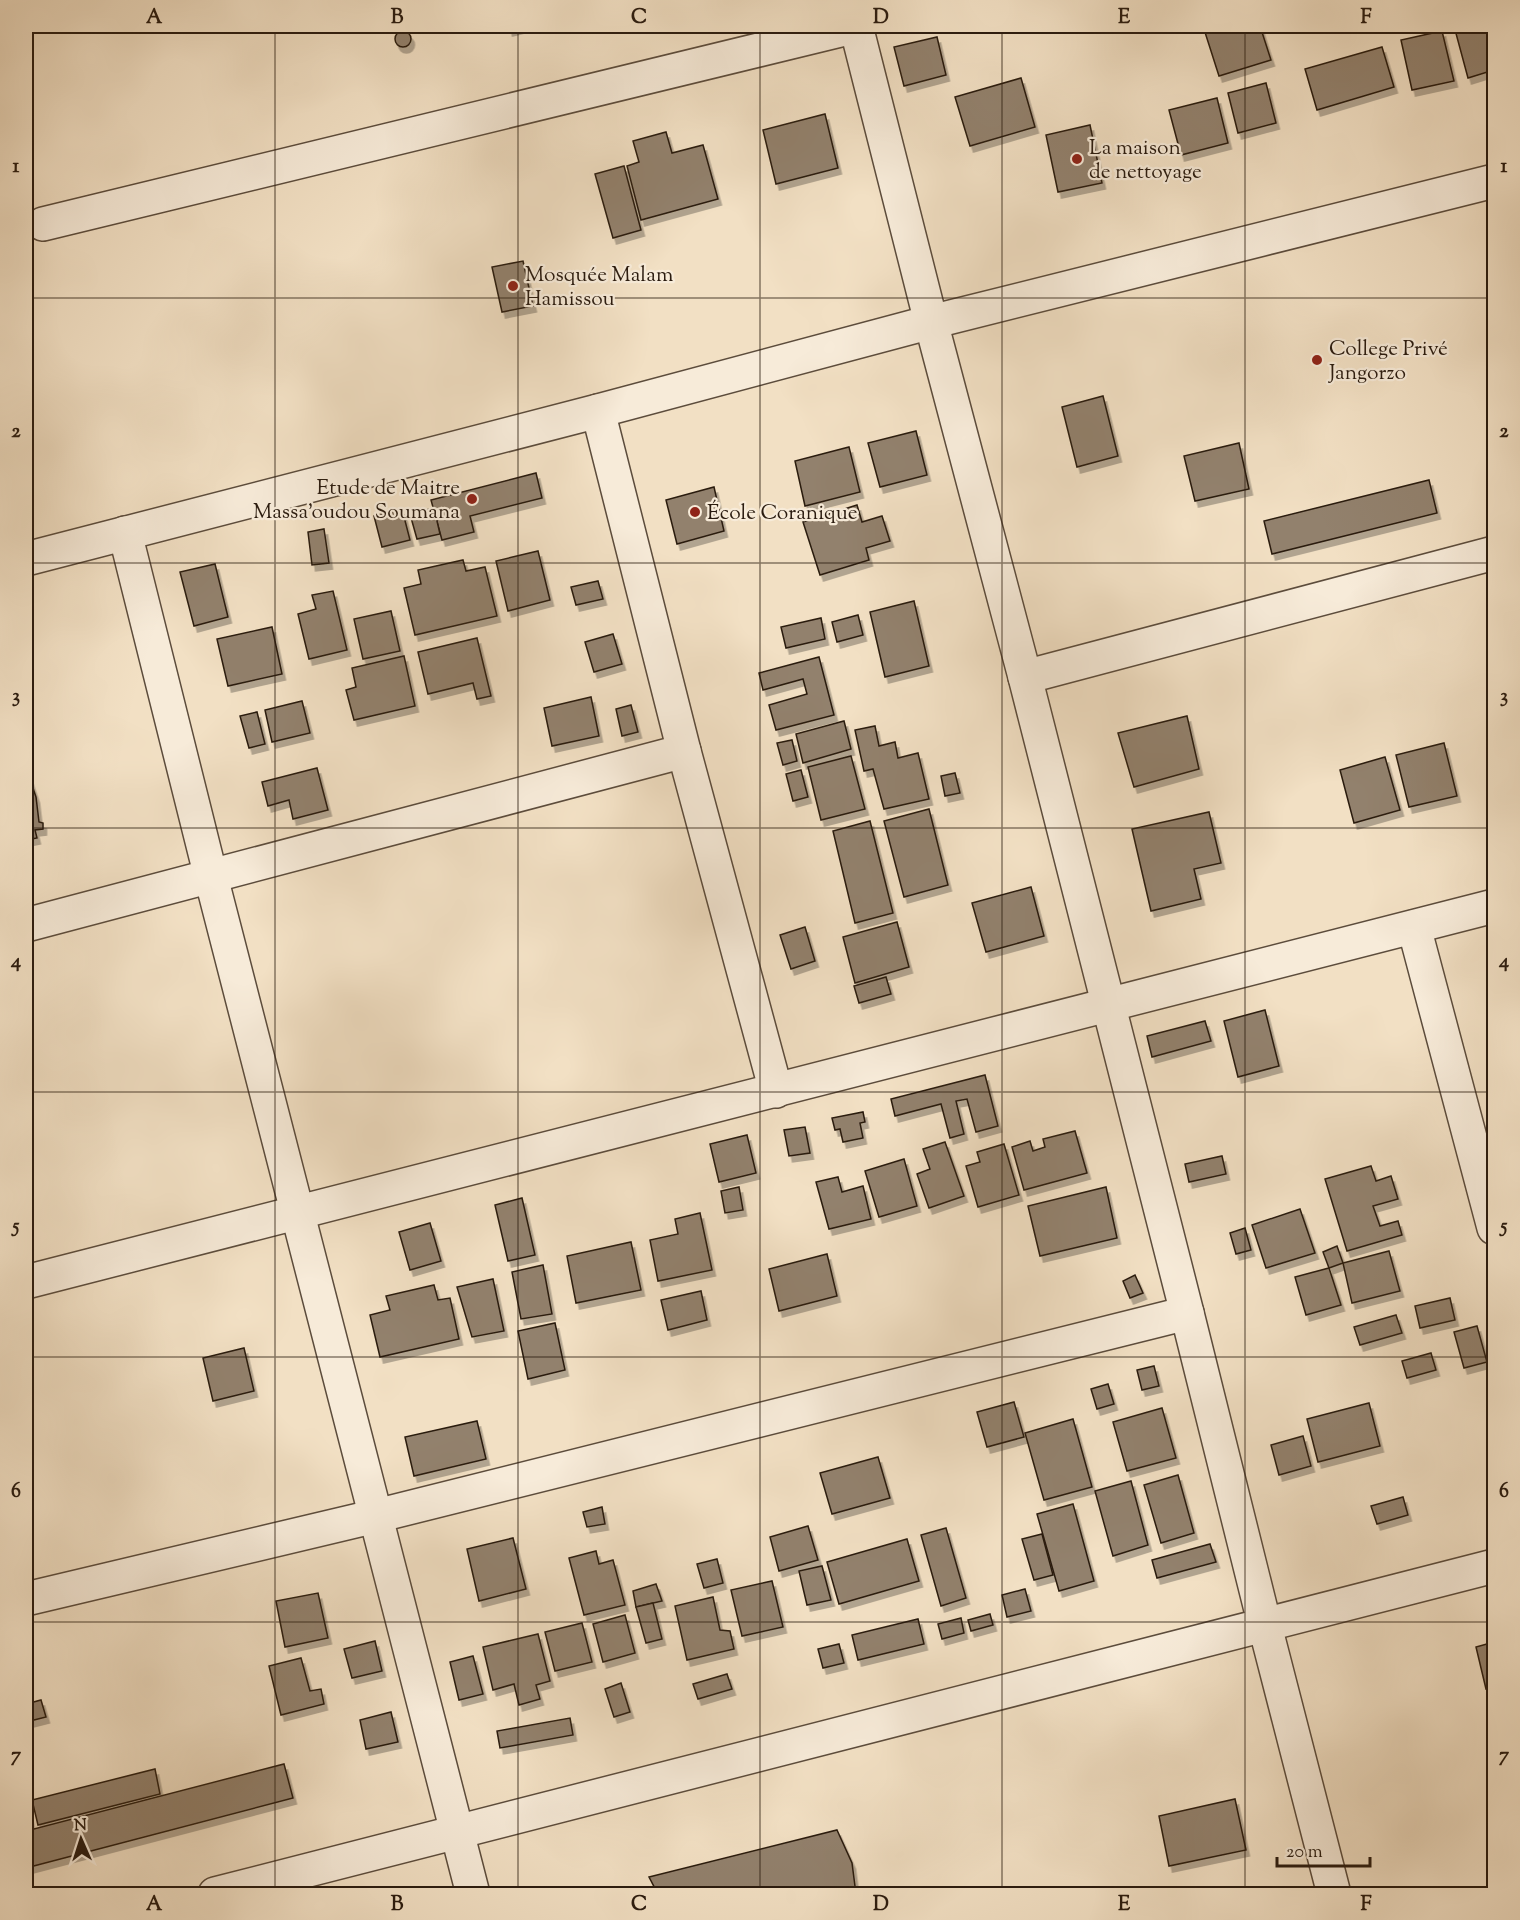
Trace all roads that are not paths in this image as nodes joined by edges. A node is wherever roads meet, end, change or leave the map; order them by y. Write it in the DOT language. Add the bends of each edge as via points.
graph roads {
  1 [pos="857,26"];
  2 [pos="1494,181"];
  3 [pos="43,224"];
  4 [pos="931,322"];
  5 [pos="598,411"];
  6 [pos="125,533"];
  7 [pos="1494,553"];
  8 [pos="26,559"];
  9 [pos="1025,677"];
  10 [pos="684,751"];
  11 [pos="211,877"];
  12 [pos="1494,906"];
  13 [pos="26,925"];
  14 [pos="1414,927"];
  15 [pos="1108,1005"];
  16 [pos="776,1091"];
  17 [pos="297,1212"];
  18 [pos="1494,1228"];
  19 [pos="26,1282"];
  20 [pos="1187,1313"];
  21 [pos="376,1516"];
  22 [pos="1494,1566"];
  23 [pos="26,1599"];
  24 [pos="1264,1626"];
  25 [pos="458,1832"];
  26 [pos="215,1894"];
  27 [pos="473,1894"];
  28 [pos="1334,1894"];
  1 -- 3 [label="street"];
  1 -- 4 [label="street"];
  2 -- 4 [label="street"];
  4 -- 5 [label="street"];
  4 -- 9 [label="street"];
  5 -- 6 [label="street"];
  5 -- 10 [label="street"];
  6 -- 8 [label="street"];
  6 -- 11 [label="street"];
  7 -- 9 [label="street"];
  9 -- 15 [label="street"];
  10 -- 11 [label="street"];
  10 -- 16 [label="street"];
  11 -- 13 [label="street"];
  11 -- 17 [label="street"];
  12 -- 14 [label="street"];
  14 -- 15 [label="street"];
  14 -- 18 [label="street"];
  15 -- 16 [label="street"];
  15 -- 20 [label="street"];
  16 -- 17 [label="street"];
  17 -- 19 [label="street"];
  17 -- 21 [label="street"];
  20 -- 21 [label="street"];
  20 -- 24 [label="street"];
  21 -- 23 [label="street"];
  21 -- 25 [label="street"];
  22 -- 24 [label="street"];
  24 -- 25 [label="street"];
  24 -- 28 [label="street"];
  25 -- 26 [label="street"];
  25 -- 27 [label="street"];
}
